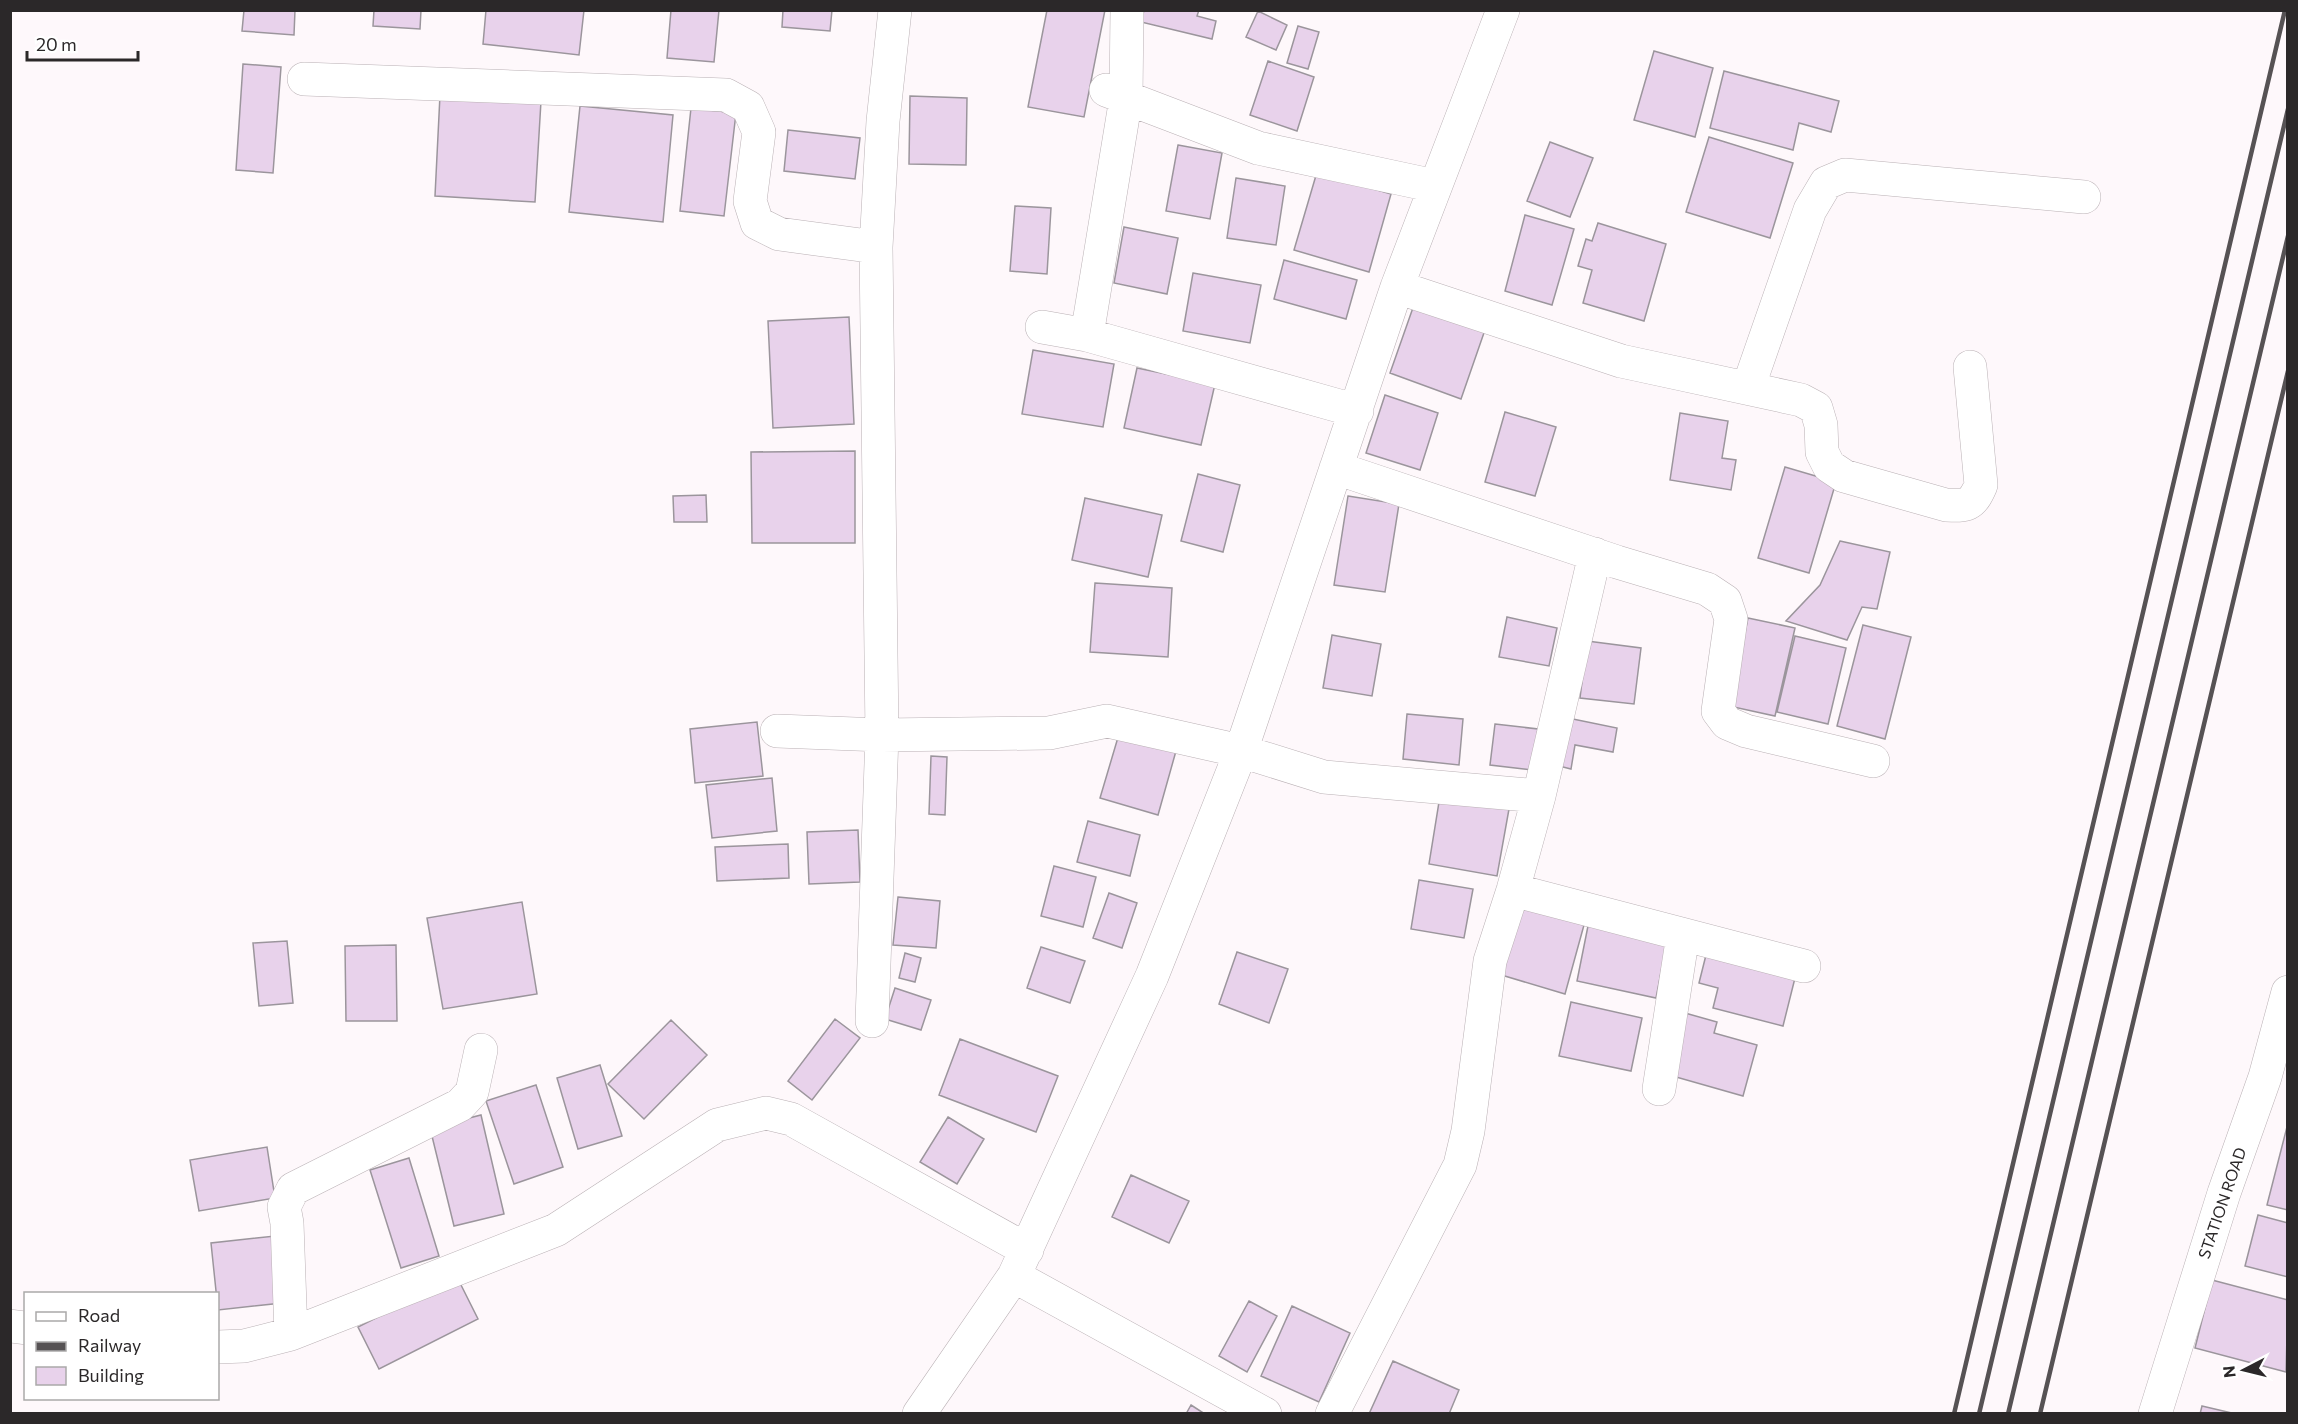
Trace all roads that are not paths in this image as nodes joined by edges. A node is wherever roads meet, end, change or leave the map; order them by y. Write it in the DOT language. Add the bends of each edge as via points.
graph roads {
  1 [pos="895,10"];
  2 [pos="1127,10"];
  3 [pos="1503,10"];
  4 [pos="304,79"];
  5 [pos="1116,94"];
  6 [pos="1435,186"];
  7 [pos="2084,197"];
  8 [pos="876,247"];
  9 [pos="1397,287"];
  10 [pos="1042,327"];
  11 [pos="1087,335"];
  12 [pos="1970,367"];
  13 [pos="1748,388"];
  14 [pos="1357,411"];
  15 [pos="1336,468"];
  16 [pos="1595,554"];
  17 [pos="777,731"];
  18 [pos="882,735"];
  19 [pos="1241,751"];
  20 [pos="1873,761"];
  21 [pos="1539,796"];
  22 [pos="1513,890"];
  23 [pos="1683,934"];
  24 [pos="1804,966"];
  25 [pos="2288,992"];
  26 [pos="872,1021"];
  27 [pos="481,1050"];
  28 [pos="2276,1076"];
  29 [pos="1659,1089"];
  30 [pos="1021,1263"];
  31 [pos="291,1334"];
  32 [pos="219,1347"];
  33 [pos="919,1413"];
  34 [pos="1265,1413"];
  35 [pos="1332,1413"];
  36 [pos="2155,1413"];
  1 -- 8 [label="street" via="883,122"];
  2 -- 5 [label="street"];
  3 -- 6 [label="street"];
  4 -- 8 [label="street" via="726,95 748,107 759,132 750,201 757,223 780,234"];
  5 -- 6 [label="street" via="1258,147"];
  5 -- 11 [label="street"];
  6 -- 9 [label="street"];
  7 -- 13 [label="street" via="1845,175 1826,183 1810,210"];
  8 -- 18 [label="street"];
  9 -- 13 [label="street" via="1621,361"];
  9 -- 14 [label="street"];
  10 -- 11 [label="street"];
  11 -- 14 [label="street"];
  12 -- 13 [label="street" via="1981,485 1975,500 1963,506 1946,505 1844,476 1830,466 1822,452 1816,408 1802,400"];
  14 -- 15 [label="street"];
  15 -- 16 [label="street"];
  15 -- 19 [label="street"];
  16 -- 20 [label="street" via="1707,590 1725,601 1731,618 1718,711 1727,723"];
  16 -- 21 [label="street"];
  17 -- 18 [label="street"];
  18 -- 19 [label="street" via="1049,733 1107,721"];
  18 -- 26 [label="street"];
  19 -- 21 [label="street" via="1324,777"];
  19 -- 30 [label="street" via="1152,976"];
  21 -- 22 [label="street"];
  22 -- 23 [label="street"];
  22 -- 35 [label="street" via="1490,961 1460,1165"];
  23 -- 24 [label="street"];
  23 -- 29 [label="street"];
  25 -- 28 [label="street, STATION ROAD"];
  27 -- 31 [label="street" via="472,1092 460,1105 293,1189 284,1207"];
  28 -- 36 [label="street, STATION ROAD" via="2217,1215"];
  30 -- 31 [label="street" via="790,1119 765,1113 717,1125 556,1230"];
  30 -- 33 [label="street"];
  30 -- 34 [label="street"];
  31 -- 32 [label="street" via="244,1346"];
}
